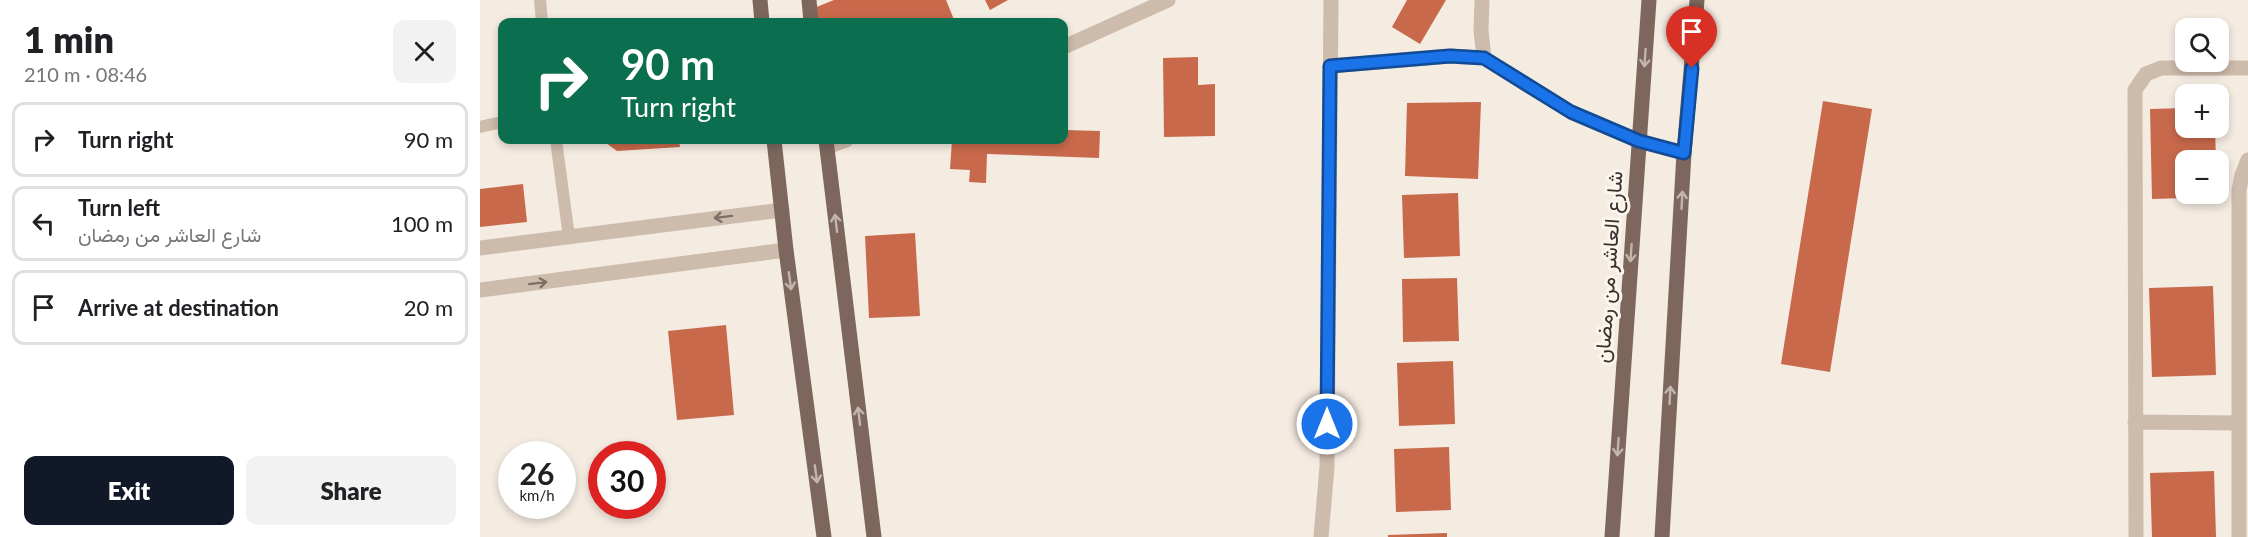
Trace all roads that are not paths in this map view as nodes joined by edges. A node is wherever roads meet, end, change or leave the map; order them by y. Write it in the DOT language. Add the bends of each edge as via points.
graph roads {
  1 [pos="540,0"];
  2 [pos="760,0"];
  3 [pos="809,0"];
  4 [pos="1168,0"];
  5 [pos="1331,0"];
  6 [pos="1482,0"];
  7 [pos="1649,0"];
  8 [pos="1697,0"];
  9 [pos="542,18"];
  10 [pos="762,18"];
  11 [pos="811,18"];
  12 [pos="1068,45"];
  13 [pos="1484,58"];
  14 [pos="1330,66"];
  15 [pos="2248,68"];
  16 [pos="498,123"];
  17 [pos="480,127"];
  18 [pos="1639,141"];
  19 [pos="556,144"];
  20 [pos="774,144"];
  21 [pos="826,144"];
  22 [pos="1684,153"];
  23 [pos="2248,160"];
  24 [pos="782,210"];
  25 [pos="568,237"];
  26 [pos="480,248"];
  27 [pos="786,250"];
  28 [pos="480,290"];
  29 [pos="2135,422"];
  30 [pos="2239,423"];
  31 [pos="2244,509"];
  32 [pos="824,537"];
  33 [pos="874,537"];
  34 [pos="1321,537"];
  35 [pos="1612,537"];
  36 [pos="1662,537"];
  37 [pos="2136,537"];
  38 [pos="2239,537"];
  1 -- 9 [label="lane"];
  2 -- 10 [label="main road"];
  3 -- 11 [label="main road"];
  4 -- 12 [label="street"];
  5 -- 14 [label="street"];
  6 -- 13 [label="street"];
  7 -- 18 [label="main road, شارع العاشر من رمضان, one-way"];
  8 -- 22 [label="main road"];
  13 -- 14 [label="street" via="1450,56"];
  13 -- 18 [label="street" via="1571,112"];
  14 -- 34 [label="street" via="1327,467"];
  15 -- 29 [label="street" via="2161,68 2146,74 2135,90"];
  16 -- 17 [label="lane"];
  18 -- 22 [label="street"];
  18 -- 35 [label="main road, شارع العاشر من رمضان, one-way"];
  19 -- 25 [label="lane"];
  20 -- 24 [label="main road"];
  33 -- 21 [label="main road, one-way"];
  36 -- 22 [label="main road, one-way"];
  23 -- 30 [label="street" via="2239,190"];
  24 -- 25 [label="street, one-way"];
  24 -- 27 [label="main road"];
  25 -- 26 [label="street"];
  28 -- 27 [label="street, one-way"];
  27 -- 32 [label="main road, one-way"];
  29 -- 30 [label="street"];
  29 -- 37 [label="street"];
  30 -- 31 [label="street"];
  31 -- 38 [label="street"];
}
